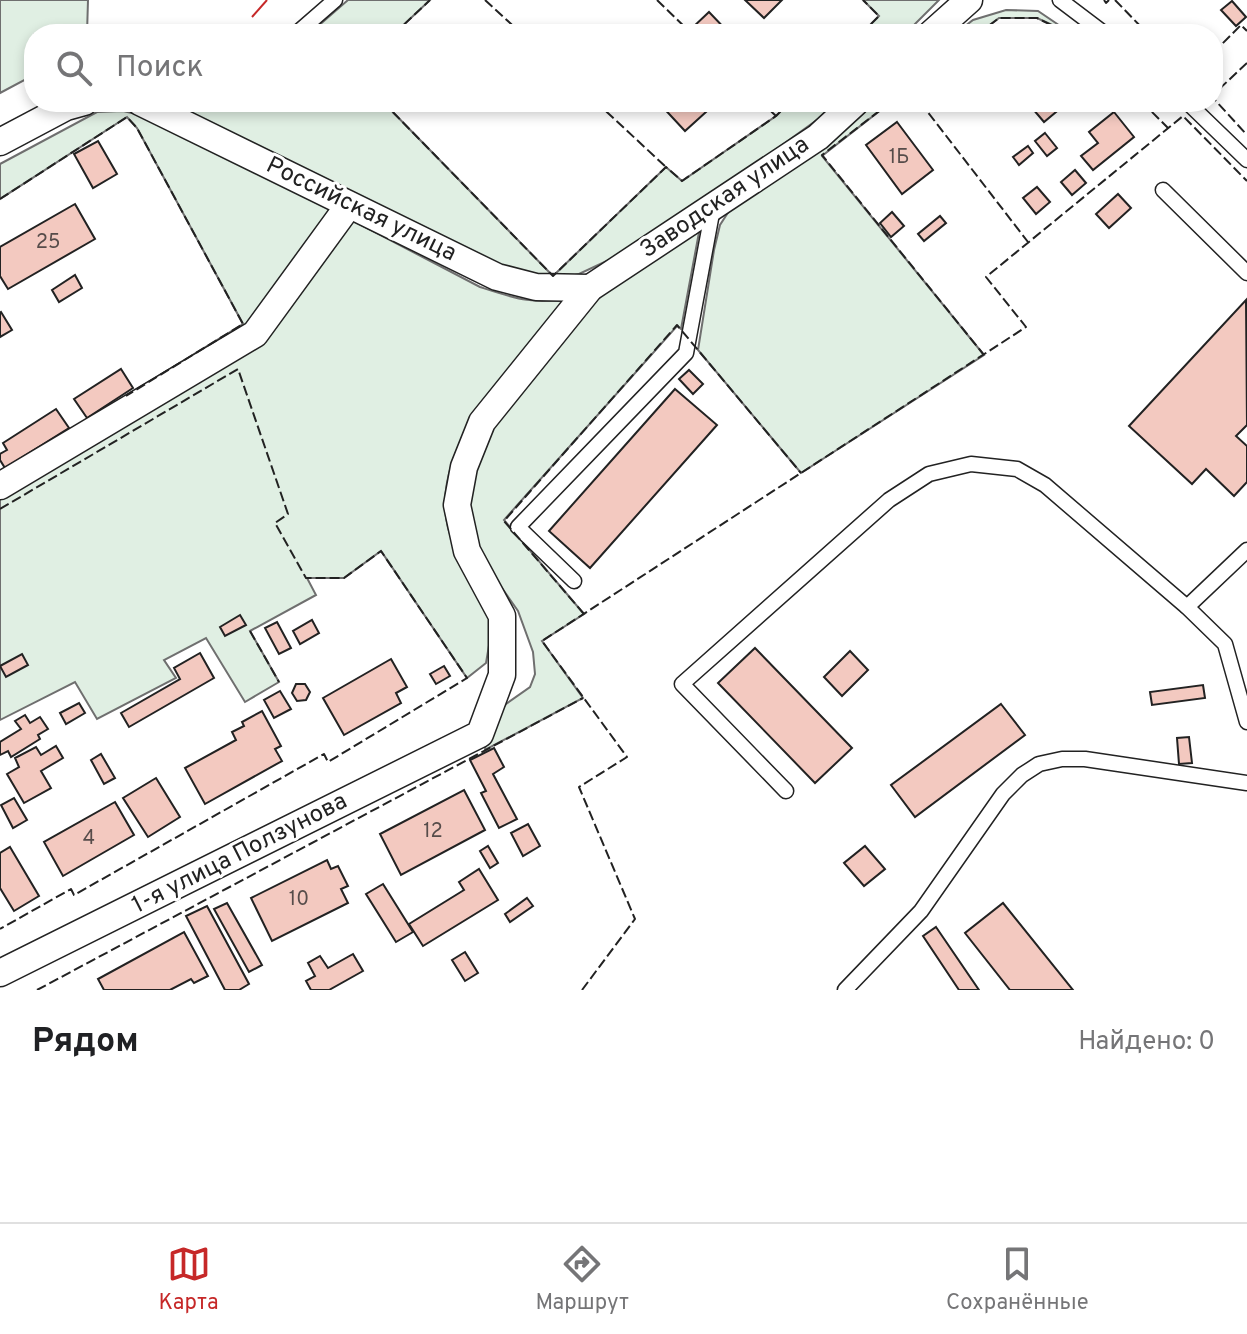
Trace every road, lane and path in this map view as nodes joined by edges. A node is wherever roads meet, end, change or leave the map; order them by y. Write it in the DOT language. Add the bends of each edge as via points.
graph roads {
  1 [pos="335,0"];
  2 [pos="969,0"];
  3 [pos="1060,0"];
  4 [pos="307,24"];
  5 [pos="942,24"];
  6 [pos="1092,24"];
  7 [pos="57,112"];
  8 [pos="160,112"];
  9 [pos="845,112"];
  10 [pos="1197,112"];
  11 [pos="0,142"];
  12 [pos="1247,160"];
  13 [pos="1163,190"];
  14 [pos="349,205"];
  15 [pos="713,207"];
  16 [pos="1247,273"];
  17 [pos="590,288"];
  18 [pos="0,486"];
  19 [pos="1247,550"];
  20 [pos="574,581"];
  21 [pos="1187,607"];
  22 [pos="1247,722"];
  23 [pos="480,734"];
  24 [pos="1247,783"];
  25 [pos="786,791"];
  26 [pos="0,973"];
  27 [pos="845,990"];
  1 -- 4 [label="lane"];
  2 -- 5 [label="street"];
  3 -- 6 [label="lane"];
  7 -- 11 [label="street"];
  8 -- 14 [label="street, Российская улица"];
  9 -- 15 [label="street, Заводская улица" via="818,137"];
  10 -- 12 [label="lane"];
  13 -- 16 [label="lane"];
  14 -- 17 [label="street, Российская улица" via="497,277 536,287"];
  14 -- 18 [label="street" via="255,334"];
  15 -- 17 [label="street, Заводская улица"];
  15 -- 20 [label="lane" via="686,353 518,527"];
  17 -- 23 [label="street, Заводская улица" via="482,422 464,467 457,505 467,551 502,616 502,675"];
  19 -- 21 [label="lane"];
  21 -- 22 [label="lane" via="1225,644"];
  21 -- 25 [label="lane" via="1045,485 1017,469 971,464 929,474 889,500 682,684"];
  23 -- 26 [label="street, 1-я улица Ползунова"];
  24 -- 27 [label="lane" via="1085,759 1039,764 1003,794 921,911"];
}
